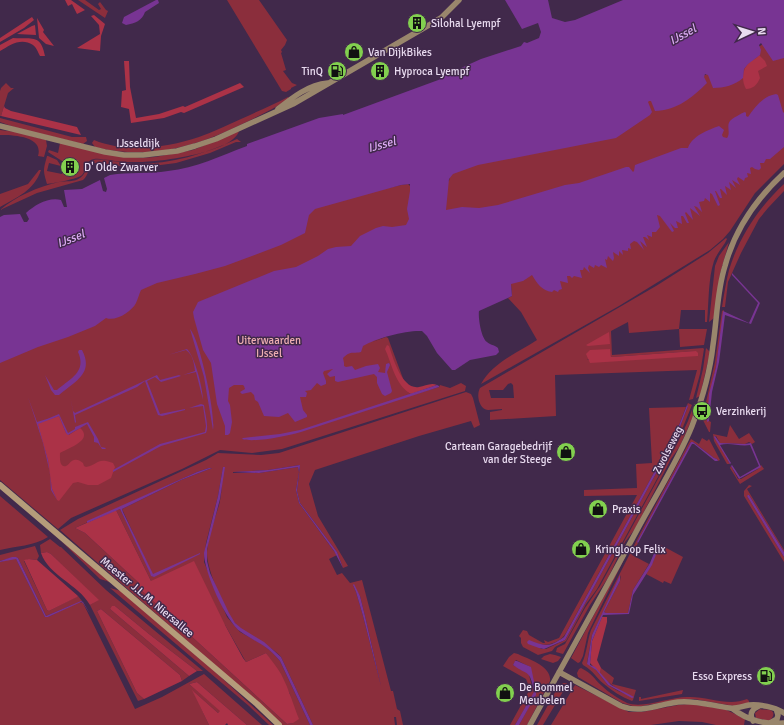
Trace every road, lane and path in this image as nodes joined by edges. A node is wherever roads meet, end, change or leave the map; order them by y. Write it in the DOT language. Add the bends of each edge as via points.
graph roads {
  1 [pos="459,0"];
  2 [pos="0,126"];
  3 [pos="784,173"];
  4 [pos="0,485"];
  5 [pos="559,672"];
  6 [pos="761,706"];
  7 [pos="733,709"];
  8 [pos="776,709"];
  9 [pos="784,713"];
  10 [pos="753,721"];
  11 [pos="784,723"];
  12 [pos="767,724"];
  13 [pos="279,725"];
  14 [pos="530,725"];
  1 -- 2 [label="street, IJsseldijk" via="442,17 309,96 195,146 177,151 124,155"];
  3 -- 5 [label="street, Zwolseweg" via="751,209 736,235 727,258 721,282 709,369 692,426"];
  4 -- 13 [label="main road, Meester J.L.M. Niersallee"];
  5 -- 7 [label="street" via="632,710 689,702"];
  5 -- 14 [label="street, Zwolseweg"];
  6 -- 7 [label="street" via="750,705"];
  6 -- 8 [label="street"];
  6 -- 10 [label="street" via="752,712"];
  7 -- 10 [label="street"];
  8 -- 9 [label="street"];
  8 -- 12 [label="street" via="777,718"];
  10 -- 12 [label="street"];
  11 -- 12 [label="street"];
}
